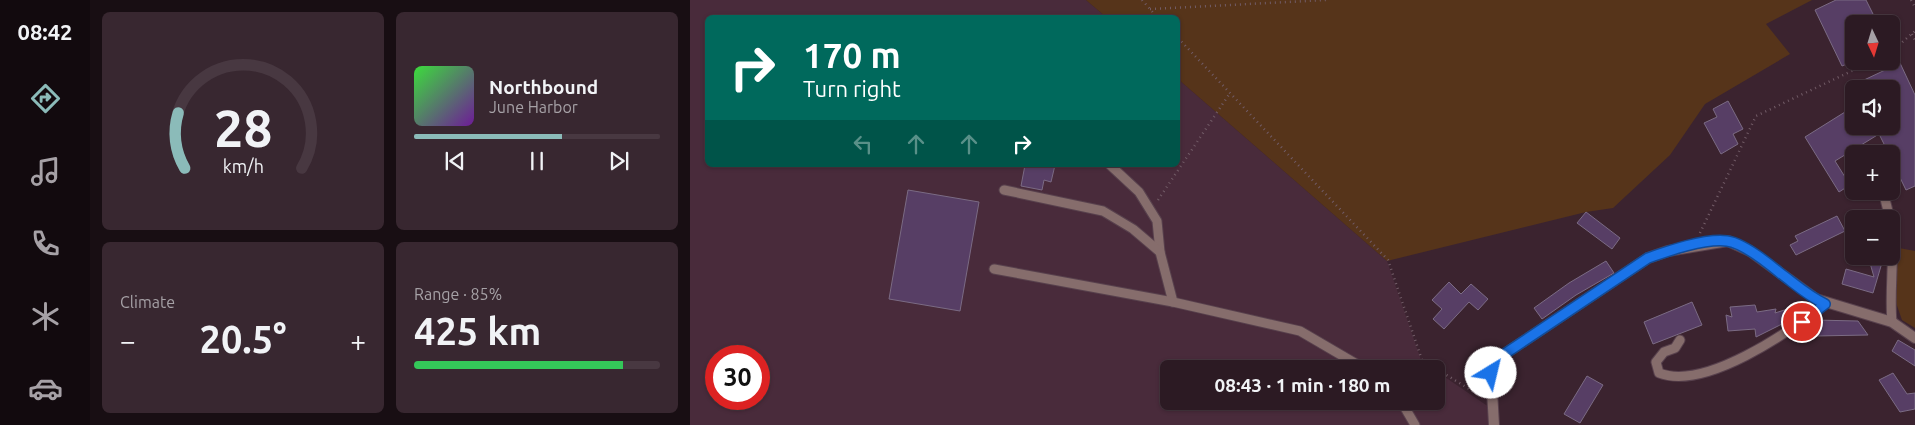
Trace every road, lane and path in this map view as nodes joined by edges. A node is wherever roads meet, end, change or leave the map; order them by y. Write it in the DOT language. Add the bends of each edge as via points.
graph roads {
  1 [pos="1142,0"];
  2 [pos="1327,0"];
  3 [pos="1911,0"];
  4 [pos="1915,7"];
  5 [pos="1150,9"];
  6 [pos="1155,15"];
  7 [pos="1914,32"];
  8 [pos="1180,40"];
  9 [pos="1915,40"];
  10 [pos="1900,44"];
  11 [pos="1854,70"];
  12 [pos="1230,94"];
  13 [pos="1112,167"];
  14 [pos="1004,190"];
  15 [pos="1152,210"];
  16 [pos="1694,245"];
  17 [pos="1160,252"];
  18 [pos="1893,265"];
  19 [pos="994,269"];
  20 [pos="1172,302"];
  21 [pos="1820,302"];
  22 [pos="1892,322"];
  23 [pos="1915,338"];
  24 [pos="1680,340"];
  25 [pos="1350,360"];
  26 [pos="1493,404"];
  27 [pos="1406,410"];
  28 [pos="1415,425"];
  29 [pos="1494,425"];
  1 -- 5 [label="path"];
  2 -- 5 [label="path"];
  3 -- 4 [label="path"];
  5 -- 6 [label="path"];
  7 -- 9 [label="path"];
  7 -- 10 [label="path"];
  8 -- 12 [label="path"];
  11 -- 16 [label="path" via="1756,116"];
  12 -- 15 [label="path"];
  12 -- 26 [label="path" via="1388,260 1422,360"];
  13 -- 15 [label="lane"];
  14 -- 17 [label="lane" via="1103,211 1133,229"];
  15 -- 17 [label="lane" via="1157,221"];
  16 -- 21 [label="street" via="1728,241 1750,251"];
  16 -- 26 [label="street" via="1648,258 1503,355 1491,373"];
  17 -- 20 [label="lane"];
  18 -- 22 [label="lane"];
  19 -- 20 [label="lane"];
  20 -- 25 [label="lane" via="1300,331"];
  21 -- 22 [label="street" via="1866,312"];
  21 -- 24 [label="lane" via="1776,339 1734,361 1671,378 1659,373 1656,362 1664,352 1675,348"];
  22 -- 23 [label="street"];
  26 -- 29 [label="street"];
  27 -- 28 [label="lane"];
}
